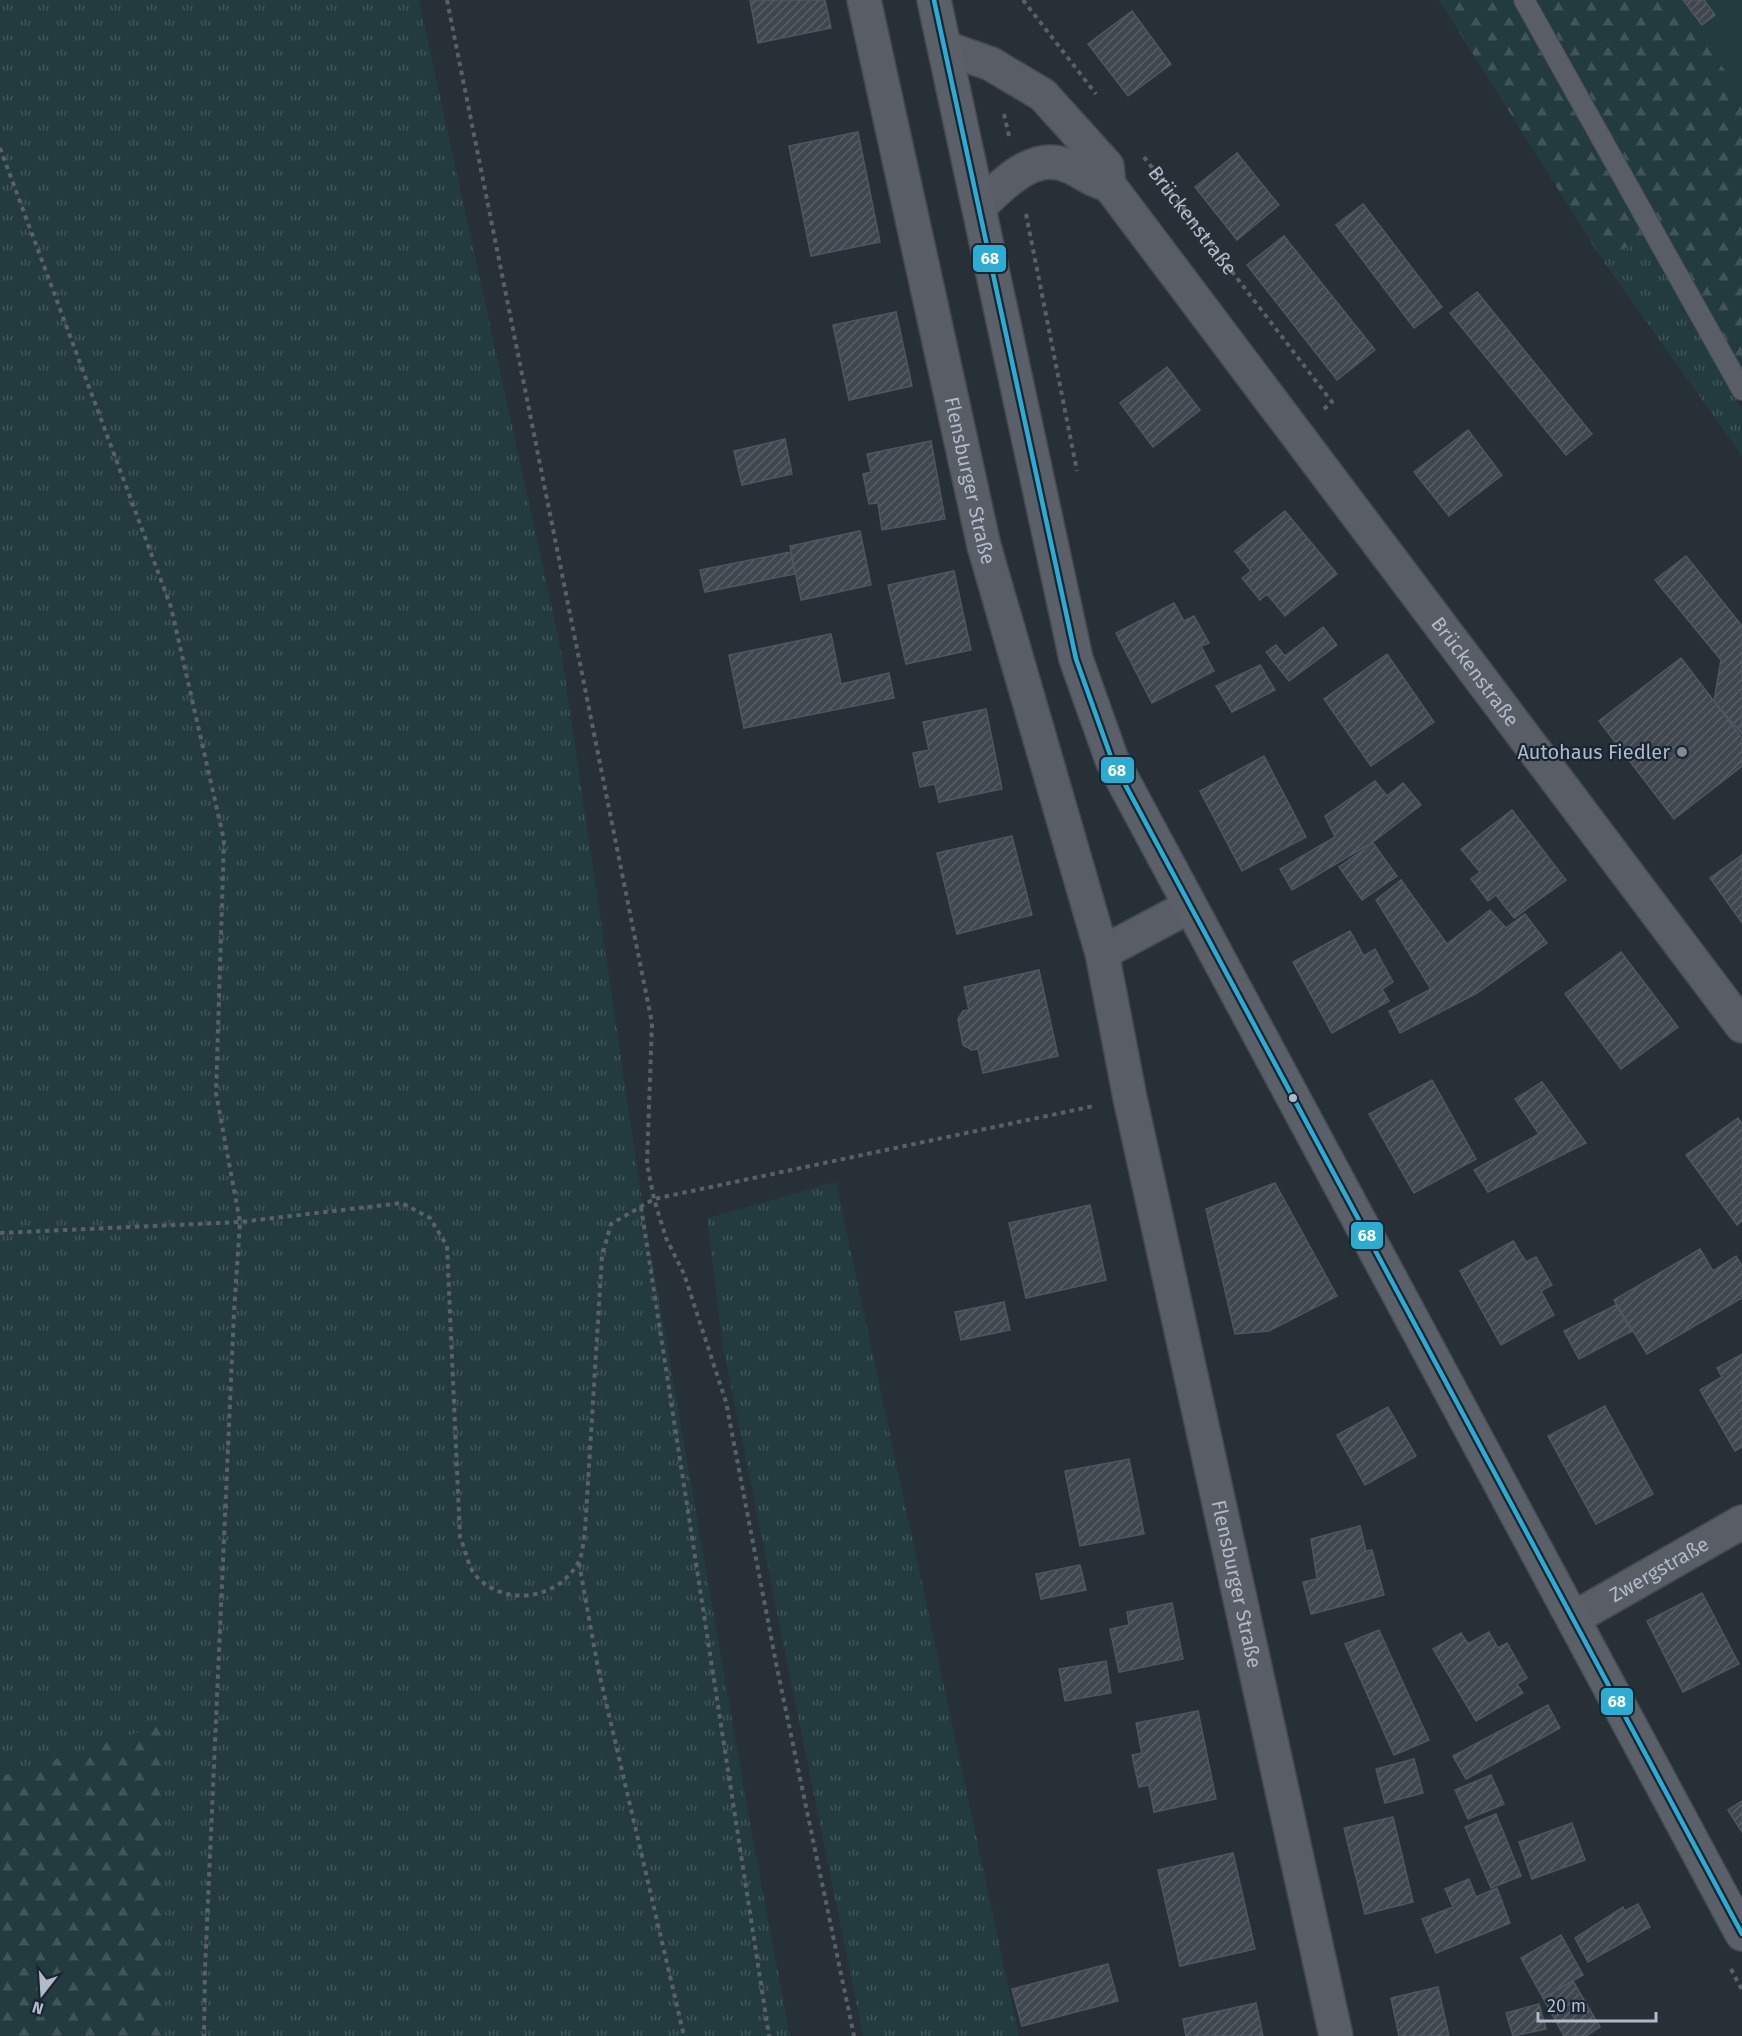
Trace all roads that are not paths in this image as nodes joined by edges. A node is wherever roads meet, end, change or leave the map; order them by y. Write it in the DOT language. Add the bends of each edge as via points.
graph roads {
  1 [pos="864,0"];
  2 [pos="934,0"];
  3 [pos="1524,0"];
  4 [pos="946,48"];
  5 [pos="1109,185"];
  6 [pos="979,207"];
  7 [pos="1742,390"];
  8 [pos="1190,906"];
  9 [pos="1102,953"];
  10 [pos="1742,1026"];
  11 [pos="1742,1522"];
  12 [pos="1574,1618"];
  13 [pos="1742,1934"];
  14 [pos="1336,2036"];
  1 -- 9 [label="street, Flensburger Straße" via="984,546"];
  2 -- 4 [label="main road"];
  3 -- 7 [label="lane"];
  4 -- 5 [label="street, Brückenstraße" via="991,64 1043,95 1107,166"];
  4 -- 6 [label="main road"];
  5 -- 6 [label="street" via="1092,181 1070,166 1044,162 1018,171"];
  5 -- 10 [label="street, Brückenstraße"];
  6 -- 8 [label="main road" via="1076,659 1112,760"];
  8 -- 9 [label="street"];
  8 -- 12 [label="main road"];
  9 -- 14 [label="street, Flensburger Straße" via="1130,1098"];
  11 -- 12 [label="street, Zwergstraße"];
  12 -- 13 [label="main road"];
}
